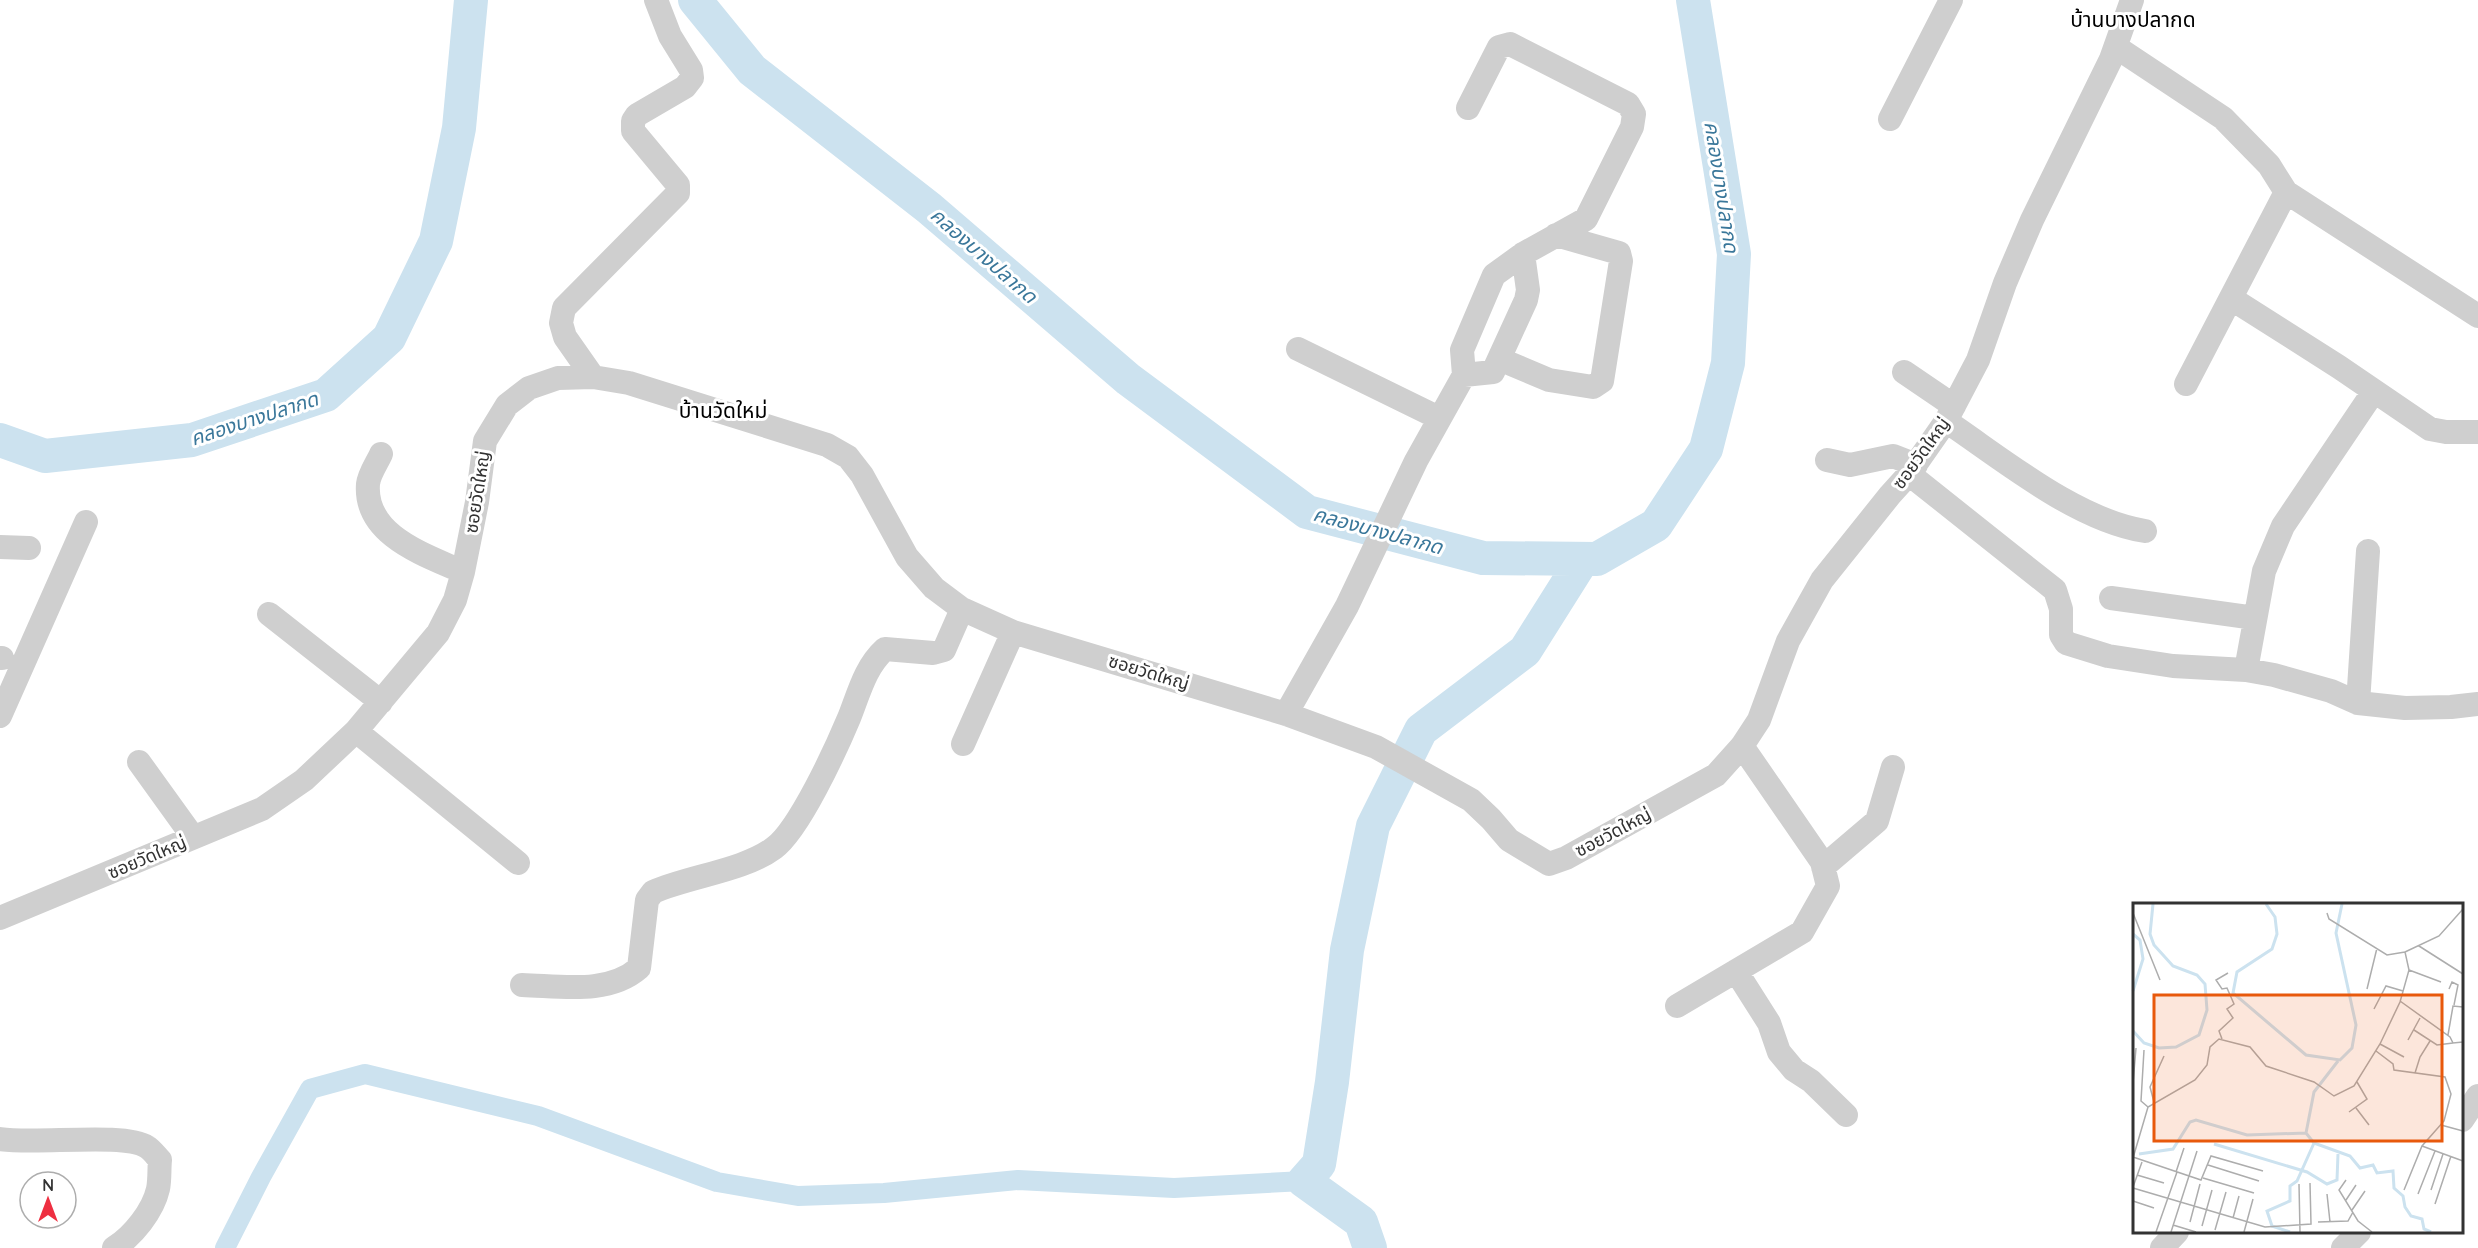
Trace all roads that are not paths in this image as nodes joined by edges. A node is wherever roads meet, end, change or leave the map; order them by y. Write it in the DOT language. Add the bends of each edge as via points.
graph roads {
  1 [pos="656,0"];
  2 [pos="1951,0"];
  3 [pos="2132,0"];
  4 [pos="2116,47"];
  5 [pos="1468,108"];
  6 [pos="1890,119"];
  7 [pos="2286,192"];
  8 [pos="1556,236"];
  9 [pos="1523,254"];
  10 [pos="2232,299"];
  11 [pos="2478,316"];
  12 [pos="1298,349"];
  13 [pos="1499,358"];
  14 [pos="1904,372"];
  15 [pos="1464,375"];
  16 [pos="593,377"];
  17 [pos="2186,384"];
  18 [pos="2374,391"];
  19 [pos="1950,414"];
  20 [pos="1439,418"];
  21 [pos="2478,432"];
  22 [pos="381,454"];
  23 [pos="1827,460"];
  24 [pos="1913,469"];
  25 [pos="86,522"];
  26 [pos="2145,531"];
  27 [pos="0,547"];
  28 [pos="28,548"];
  29 [pos="2368,551"];
  30 [pos="463,572"];
  31 [pos="2111,598"];
  32 [pos="962,609"];
  33 [pos="269,614"];
  34 [pos="2255,618"];
  35 [pos="1013,632"];
  36 [pos="2246,670"];
  37 [pos="381,702"];
  38 [pos="2358,703"];
  39 [pos="2478,704"];
  40 [pos="1286,714"];
  41 [pos="0,716"];
  42 [pos="356,731"];
  43 [pos="963,744"];
  44 [pos="1742,746"];
  45 [pos="139,762"];
  46 [pos="1893,767"];
  47 [pos="193,837"];
  48 [pos="518,863"];
  49 [pos="1823,867"];
  50 [pos="2,912"];
  51 [pos="1736,971"];
  52 [pos="522,985"];
  53 [pos="1677,1006"];
  54 [pos="2478,1096"];
  55 [pos="1846,1115"];
  56 [pos="2468,1119"];
  57 [pos="0,1139"];
  58 [pos="2176,1233"];
  59 [pos="2358,1233"];
  60 [pos="114,1248"];
  61 [pos="2162,1248"];
  62 [pos="2343,1248"];
  1 -- 16 [label="street" via="692,78 685,87 637,115 633,131 678,185 678,193 564,308 561,323 565,337"];
  2 -- 6 [label="street"];
  3 -- 4 [label="street, ซอยวัดใหญ่"];
  4 -- 7 [label="street" via="2223,118 2269,165"];
  4 -- 19 [label="street, ซอยวัดใหญ่" via="2032,220 1977,360"];
  5 -- 8 [label="street" via="1499,47 1510,44 1628,104 1634,114 1632,127 1586,219"];
  7 -- 10 [label="street"];
  7 -- 11 [label="street"];
  8 -- 9 [label="street"];
  8 -- 13 [label="street" via="1619,253 1621,261 1602,381 1593,387 1549,380"];
  9 -- 13 [label="street" via="1526,300"];
  9 -- 15 [label="street" via="1494,275 1462,350"];
  10 -- 17 [label="street"];
  10 -- 18 [label="street"];
  12 -- 20 [label="street"];
  13 -- 15 [label="street" via="1493,372"];
  14 -- 19 [label="street"];
  15 -- 20 [label="street"];
  16 -- 30 [label="street, ซอยวัดใหญ่" via="558,378 529,388 507,405 485,441"];
  16 -- 32 [label="street, ซอยวัดใหญ่" via="629,383 827,445 848,457 907,556 934,588"];
  18 -- 21 [label="street" via="2430,429"];
  18 -- 34 [label="street" via="2283,526 2264,571"];
  19 -- 24 [label="street, ซอยวัดใหญ่"];
  19 -- 26 [label="street" via="2057,495 2091,514"];
  20 -- 40 [label="street" via="1347,606"];
  22 -- 30 [label="street" via="368,482 369,500 386,531 414,550"];
  23 -- 24 [label="street" via="1850,465 1893,456"];
  24 -- 36 [label="street" via="2055,590 2061,609 2061,635 2066,643 2108,656 2152,663"];
  24 -- 44 [label="street, ซอยวัดใหญ่" via="1822,580 1788,641 1759,720"];
  25 -- 41 [label="street"];
  27 -- 28 [label="street"];
  29 -- 38 [label="street"];
  30 -- 37 [label="street, ซอยวัดใหญ่" via="455,600 438,633"];
  31 -- 34 [label="street"];
  32 -- 35 [label="street, ซอยวัดใหญ่"];
  32 -- 52 [label="street" via="944,650 933,653 885,649 876,657 805,807 780,843 752,860 653,892 646,900 639,968 631,975 604,986"];
  33 -- 37 [label="street"];
  34 -- 36 [label="street"];
  35 -- 40 [label="street, ซอยวัดใหญ่"];
  35 -- 43 [label="street"];
  36 -- 38 [label="street" via="2331,691"];
  37 -- 42 [label="street, ซอยวัดใหญ่"];
  38 -- 39 [label="street" via="2405,708"];
  40 -- 44 [label="street, ซอยวัดใหญ่" via="1376,747 1471,800 1509,840 1549,864 1716,775"];
  42 -- 47 [label="street, ซอยวัดใหญ่" via="304,780 262,809"];
  42 -- 48 [label="street"];
  44 -- 49 [label="street"];
  45 -- 47 [label="street"];
  46 -- 49 [label="street" via="1877,822"];
  47 -- 50 [label="street, ซอยวัดใหญ่"];
  49 -- 51 [label="street" via="1828,886 1802,932"];
  51 -- 53 [label="street"];
  51 -- 55 [label="street" via="1768,1023 1779,1052"];
  54 -- 56 [label="street"];
  57 -- 60 [label="street" via="121,1140 146,1146 160,1160 158,1190 142,1221 129,1238"];
  58 -- 61 [label="street"];
  59 -- 62 [label="street"];
}
